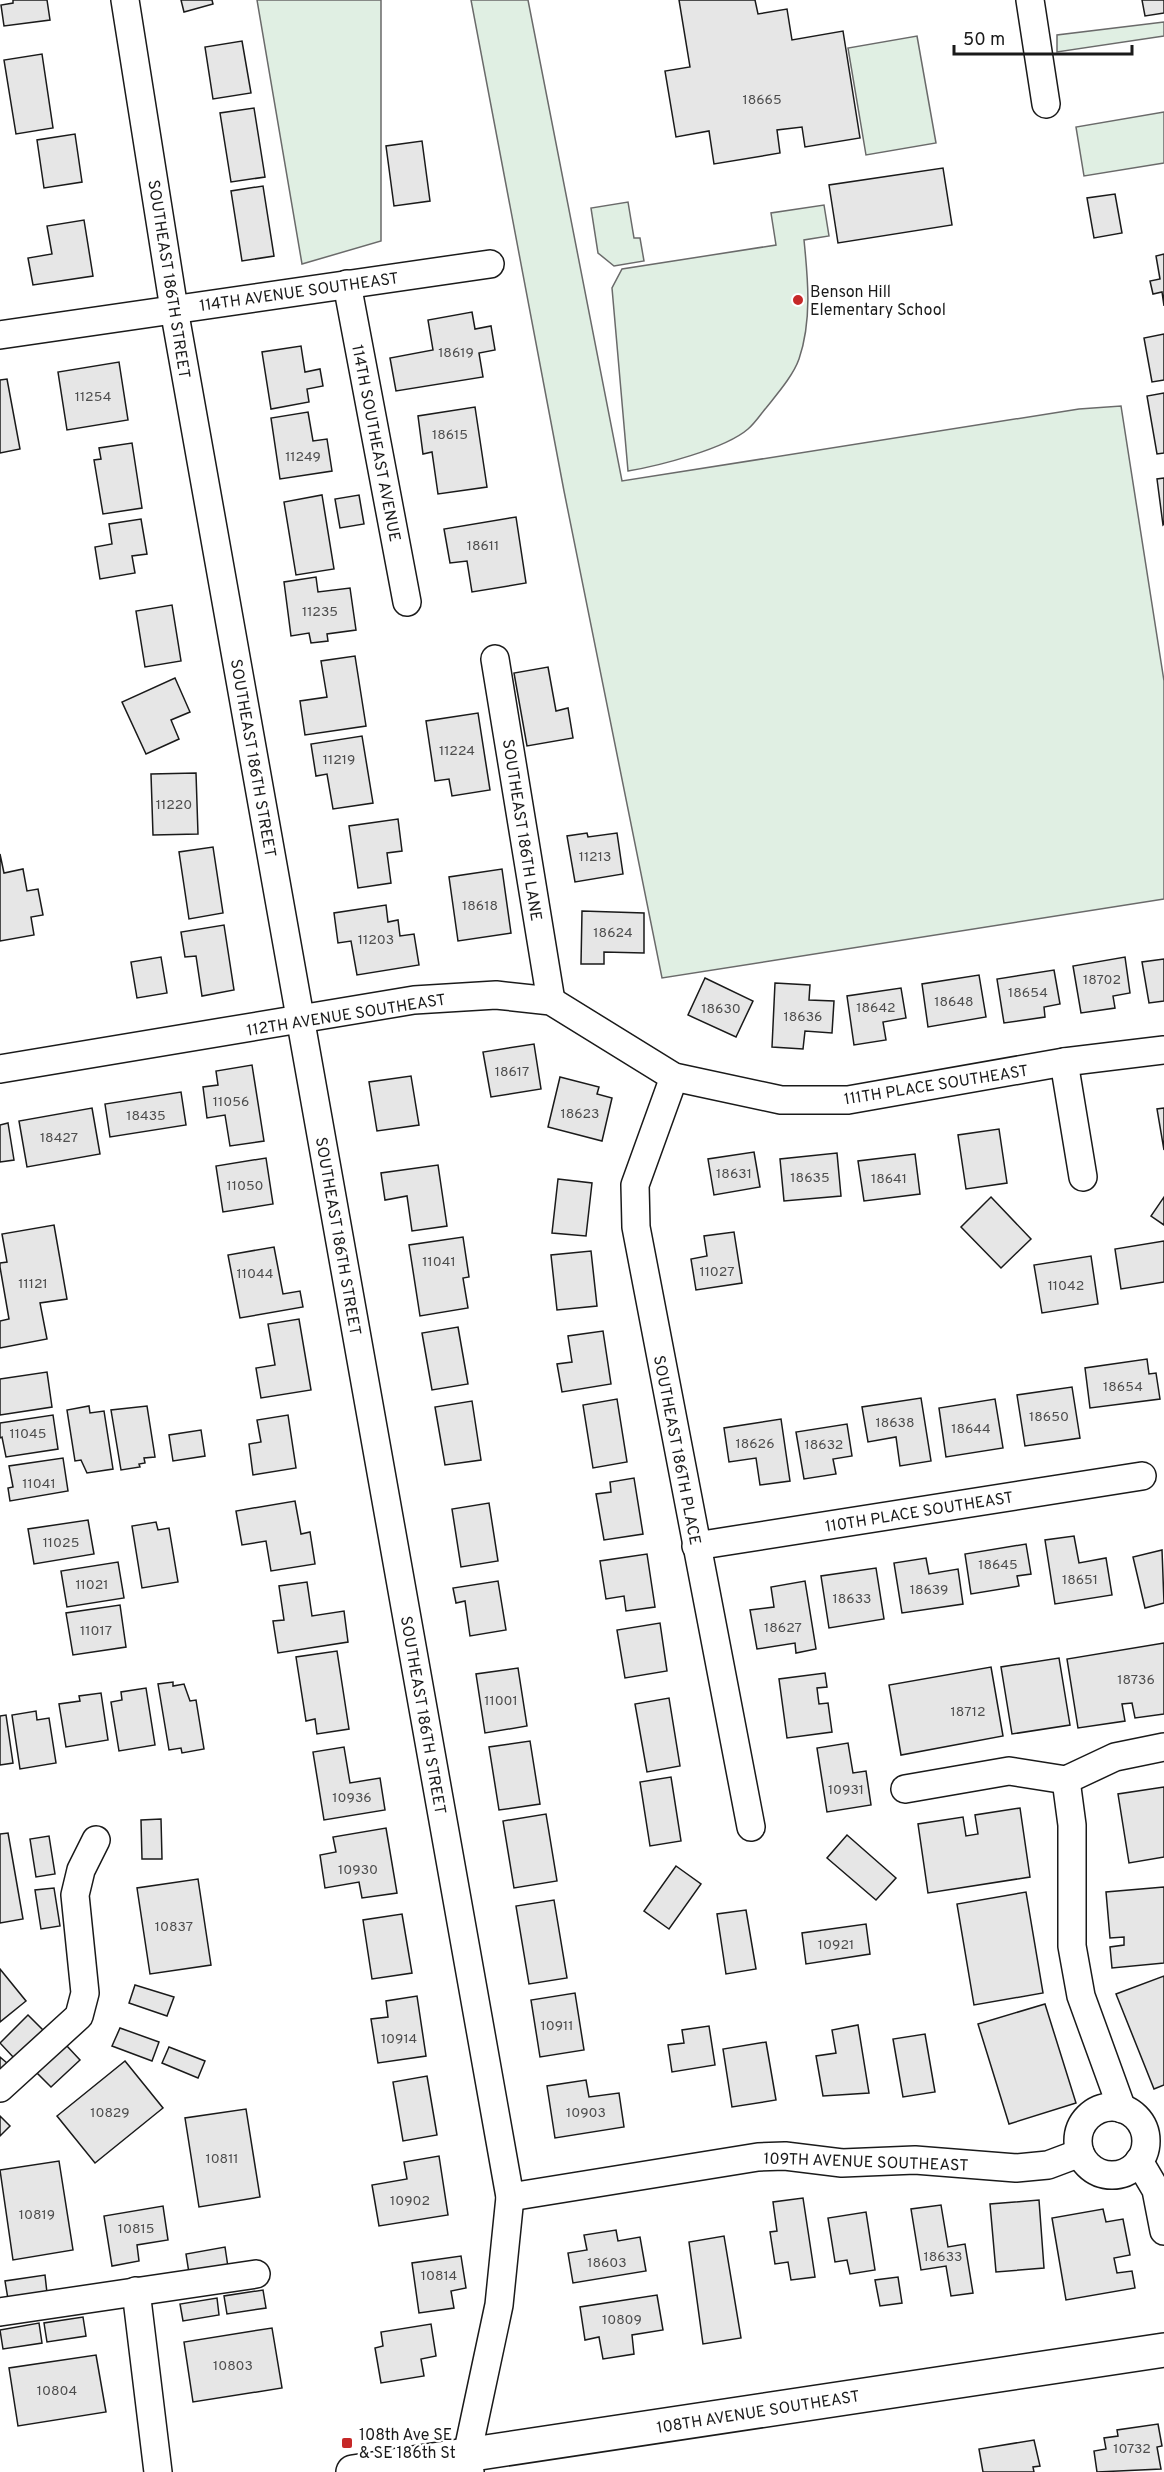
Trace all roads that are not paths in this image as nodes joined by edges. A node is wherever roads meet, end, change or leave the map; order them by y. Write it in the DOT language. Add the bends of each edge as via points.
graph roads {
  1 [pos="125,0"];
  2 [pos="1030,0"];
  3 [pos="1046,104"];
  4 [pos="490,264"];
  5 [pos="347,284"];
  6 [pos="174,309"];
  7 [pos="0,335"];
  8 [pos="407,602"];
  9 [pos="495,659"];
  10 [pos="551,1001"];
  11 [pos="301,1020"];
  12 [pos="1164,1050"];
  13 [pos="1064,1062"];
  14 [pos="0,1069"];
  15 [pos="674,1077"];
  16 [pos="1083,1177"];
  17 [pos="1142,1476"];
  18 [pos="696,1546"];
  19 [pos="1164,1747"];
  20 [pos="1066,1780"];
  21 [pos="905,1789"];
  22 [pos="751,1827"];
  23 [pos="96,1840"];
  24 [pos="0,2088"];
  25 [pos="1122,2109"];
  26 [pos="1080,2153"];
  27 [pos="1139,2161"];
  28 [pos="510,2197"];
  29 [pos="1164,2231"];
  30 [pos="256,2274"];
  31 [pos="136,2291"];
  32 [pos="0,2312"];
  33 [pos="1164,2349"];
  34 [pos="469,2463"];
  35 [pos="158,2472"];
  36 [pos="353,2472"];
  1 -- 6 [label="street, SOUTHEAST 186TH STREET"];
  2 -- 3 [label="street"];
  4 -- 5 [label="street, 114TH AVENUE SOUTHEAST"];
  5 -- 6 [label="street, 114TH AVENUE SOUTHEAST"];
  5 -- 8 [label="street, 114TH SOUTHEAST AVENUE"];
  6 -- 7 [label="street, 114TH AVENUE SOUTHEAST"];
  6 -- 11 [label="street, SOUTHEAST 186TH STREET"];
  9 -- 10 [label="street, SOUTHEAST 186TH LANE"];
  10 -- 11 [label="street, 112TH AVENUE SOUTHEAST" via="496,995 414,1000"];
  10 -- 15 [label="street, 112TH AVENUE SOUTHEAST"];
  11 -- 14 [label="street, 112TH AVENUE SOUTHEAST"];
  11 -- 28 [label="street, SOUTHEAST 186TH STREET"];
  12 -- 13 [label="street, 111TH PLACE SOUTHEAST"];
  13 -- 15 [label="street, 111TH PLACE SOUTHEAST" via="848,1100 781,1100"];
  13 -- 16 [label="street"];
  15 -- 18 [label="street, SOUTHEAST 186TH PLACE" via="635,1185 636,1227"];
  17 -- 18 [label="street, 110TH PLACE SOUTHEAST"];
  18 -- 22 [label="street, SOUTHEAST 186TH PLACE"];
  19 -- 20 [label="street" via="1115,1757"];
  20 -- 21 [label="street" via="1009,1771"];
  20 -- 25 [label="street" via="1072,1825 1072,1947 1081,1996"];
  23 -- 24 [label="street" via="81,1870 75,1895 85,1993 79,2016"];
  25 -- 26 [label="street" via="1112,2107 1091,2114 1079,2132"];
  25 -- 27 [label="street" via="1132,2114 1144,2131 1144,2152"];
  26 -- 27 [label="street" via="1085,2163 1102,2174 1123,2174"];
  26 -- 28 [label="street, 109TH AVENUE SOUTHEAST" via="1048,2165 1016,2168 915,2160 842,2163 758,2157"];
  27 -- 29 [label="street" via="1156,2190"];
  28 -- 34 [label="street, SOUTHEAST 186TH STREET" via="499,2305"];
  30 -- 31 [label="street"];
  31 -- 32 [label="street"];
  31 -- 35 [label="street"];
  33 -- 34 [label="main road, 108TH AVENUE SOUTHEAST"];
  34 -- 36 [label="main road, 108TH AVENUE SOUTHEAST"];
}
